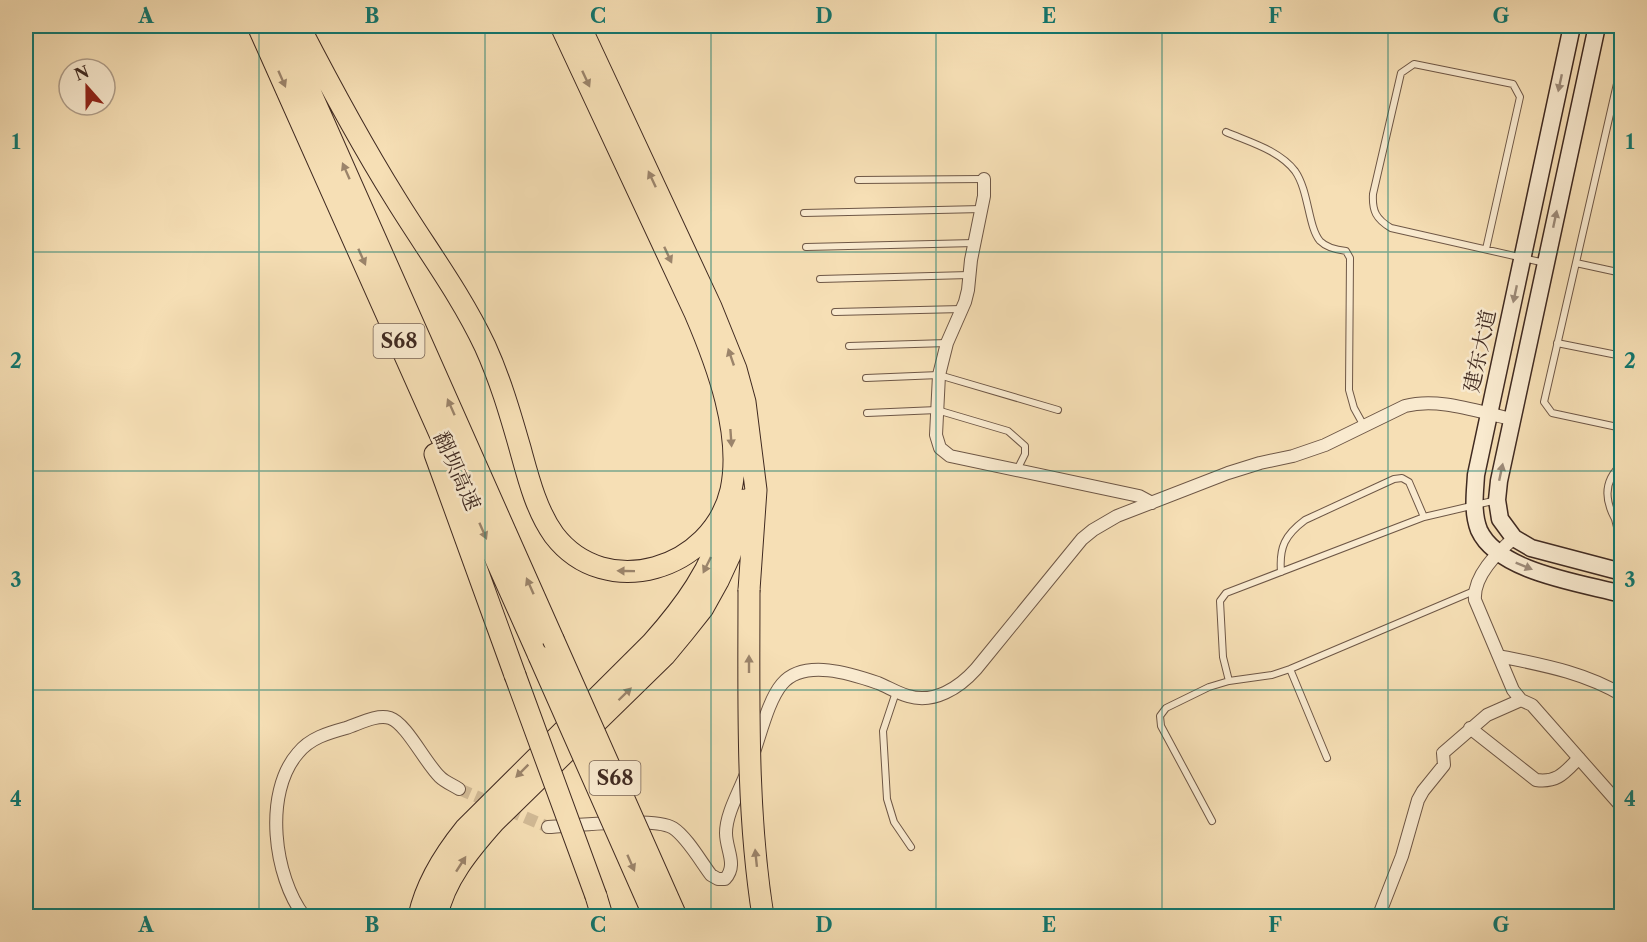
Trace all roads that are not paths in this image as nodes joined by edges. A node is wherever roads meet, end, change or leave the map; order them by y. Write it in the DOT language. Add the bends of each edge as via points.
graph roads {
  1 [pos="258,26"];
  2 [pos="281,26"];
  3 [pos="299,26"];
  4 [pos="561,26"];
  5 [pos="580,26"];
  6 [pos="1572,26"];
  7 [pos="1597,26"];
  8 [pos="1622,62"];
  9 [pos="1226,132"];
  10 [pos="984,179"];
  11 [pos="858,180"];
  12 [pos="982,209"];
  13 [pos="804,213"];
  14 [pos="975,243"];
  15 [pos="806,247"];
  16 [pos="1486,249"];
  17 [pos="1523,258"];
  18 [pos="1546,263"];
  19 [pos="1576,263"];
  20 [pos="1622,273"];
  21 [pos="969,275"];
  22 [pos="820,279"];
  23 [pos="374,284"];
  24 [pos="962,309"];
  25 [pos="834,312"];
  26 [pos="947,343"];
  27 [pos="1557,343"];
  28 [pos="849,346"];
  29 [pos="1622,356"];
  30 [pos="939,375"];
  31 [pos="866,378"];
  32 [pos="937,410"];
  33 [pos="1058,410"];
  34 [pos="867,413"];
  35 [pos="1489,414"];
  36 [pos="1512,419"];
  37 [pos="1364,426"];
  38 [pos="1622,428"];
  39 [pos="749,435"];
  40 [pos="1622,464"];
  41 [pos="1017,470"];
  42 [pos="731,490"];
  43 [pos="1622,491"];
  44 [pos="1497,500"];
  45 [pos="1152,503"];
  46 [pos="1474,506"];
  47 [pos="1424,517"];
  48 [pos="1615,519"];
  49 [pos="1622,530"];
  50 [pos="1514,537"];
  51 [pos="1497,553"];
  52 [pos="1281,572"];
  53 [pos="1622,572"];
  54 [pos="1474,591"];
  55 [pos="1622,594"];
  56 [pos="1499,656"];
  57 [pos="1290,669"];
  58 [pos="1229,681"];
  59 [pos="896,692"];
  60 [pos="1622,695"];
  61 [pos="1521,700"];
  62 [pos="1470,728"];
  63 [pos="1327,758"];
  64 [pos="1579,758"];
  65 [pos="459,789"];
  66 [pos="1622,807"];
  67 [pos="1212,821"];
  68 [pos="548,828"];
  69 [pos="654,847"];
  70 [pos="910,847"];
  71 [pos="677,910"];
  72 [pos="1379,915"];
  73 [pos="304,916"];
  74 [pos="419,916"];
  75 [pos="437,916"];
  76 [pos="602,916"];
  77 [pos="654,916"];
  78 [pos="763,916"];
  1 -- 23 [label="highway, 翻坝高速 / S68, one-way"];
  71 -- 2 [label="highway, 翻坝高速 / S68, one-way, bridge"];
  42 -- 3 [label="highway, one-way" via="704,539 690,552 655,569 617,572 599,568 561,542 538,505 498,377 470,316 379,173"];
  4 -- 42 [label="highway, one-way" via="708,343 727,402 733,461"];
  39 -- 5 [label="highway, one-way" via="744,402 724,337"];
  6 -- 17 [label="street, 建东大道, one-way"];
  18 -- 7 [label="street, one-way"];
  8 -- 19 [label="lane"];
  9 -- 37 [label="lane" via="1286,161 1302,185 1320,241 1346,251 1350,258 1349,390"];
  10 -- 11 [label="lane"];
  10 -- 12 [label="street"];
  12 -- 13 [label="lane"];
  12 -- 14 [label="street"];
  14 -- 15 [label="lane"];
  14 -- 21 [label="street"];
  16 -- 16 [label="lane" via="1391,228 1375,214 1373,194 1401,73 1414,64 1513,84 1520,97"];
  16 -- 17 [label="lane"];
  17 -- 18 [label="lane"];
  17 -- 35 [label="street, 建东大道, one-way"];
  18 -- 36 [label="street"];
  19 -- 20 [label="lane"];
  19 -- 27 [label="lane"];
  21 -- 22 [label="lane"];
  21 -- 24 [label="street"];
  23 -- 76 [label="highway, bridge"];
  23 -- 77 [label="highway, 翻坝高速 / S68, one-way, bridge"];
  24 -- 25 [label="lane"];
  24 -- 26 [label="street"];
  26 -- 28 [label="lane"];
  26 -- 30 [label="street"];
  27 -- 29 [label="lane"];
  27 -- 38 [label="lane" via="1544,402 1552,413"];
  30 -- 31 [label="lane"];
  30 -- 32 [label="street"];
  30 -- 33 [label="lane"];
  32 -- 34 [label="lane"];
  32 -- 41 [label="street" via="937,442 944,453"];
  32 -- 41 [label="lane" via="1008,431 1024,446 1025,454"];
  35 -- 36 [label="street"];
  35 -- 37 [label="street" via="1419,402"];
  35 -- 46 [label="street, 建东大道" via="1476,475"];
  44 -- 36 [label="street, one-way"];
  37 -- 45 [label="street" via="1325,445 1260,463"];
  75 -- 39 [label="highway, one-way" via="452,878 471,848 665,655 703,608 726,564 739,526 746,496"];
  78 -- 39 [label="highway, one-way, bridge" via="748,745 749,590 756,490"];
  40 -- 48 [label="lane" via="1611,476 1606,493"];
  41 -- 45 [label="street" via="1139,496"];
  42 -- 74 [label="highway, one-way" via="716,548 690,597 652,643 465,829 437,869"];
  43 -- 48 [label="lane"];
  44 -- 46 [label="lane"];
  44 -- 50 [label="street" via="1500,519"];
  45 -- 59 [label="street" via="1117,516 1082,539 960,685 927,698"];
  46 -- 47 [label="lane"];
  46 -- 51 [label="street, 建东大道" via="1479,530"];
  47 -- 52 [label="lane"];
  47 -- 52 [label="lane" via="1409,482 1394,479 1305,520 1292,530 1282,550"];
  48 -- 49 [label="lane"];
  50 -- 51 [label="street"];
  50 -- 53 [label="street" via="1531,548"];
  51 -- 54 [label="street"];
  51 -- 55 [label="street, 建东大道, one-way" via="1524,568"];
  52 -- 58 [label="lane" via="1226,593 1220,601 1223,657"];
  54 -- 56 [label="street"];
  54 -- 57 [label="lane"];
  56 -- 60 [label="street" via="1563,669"];
  56 -- 61 [label="street"];
  57 -- 58 [label="lane"];
  57 -- 63 [label="lane"];
  58 -- 67 [label="lane" via="1166,708 1160,716 1161,726"];
  59 -- 68 [label="street" via="870,680 824,670 798,672 783,683 728,823 732,866 725,879 711,875 666,824"];
  59 -- 70 [label="lane" via="883,731 887,799 894,822"];
  61 -- 62 [label="street"];
  61 -- 64 [label="street" via="1532,705"];
  62 -- 64 [label="street" via="1536,780 1558,778"];
  62 -- 72 [label="street" via="1443,753 1444,765 1422,791"];
  64 -- 66 [label="street"];
  65 -- 73 [label="street" via="441,778 402,726 389,718 372,719 309,742 289,765 276,809 282,866 291,894"];
  69 -- 71 [label="lane"];
}
